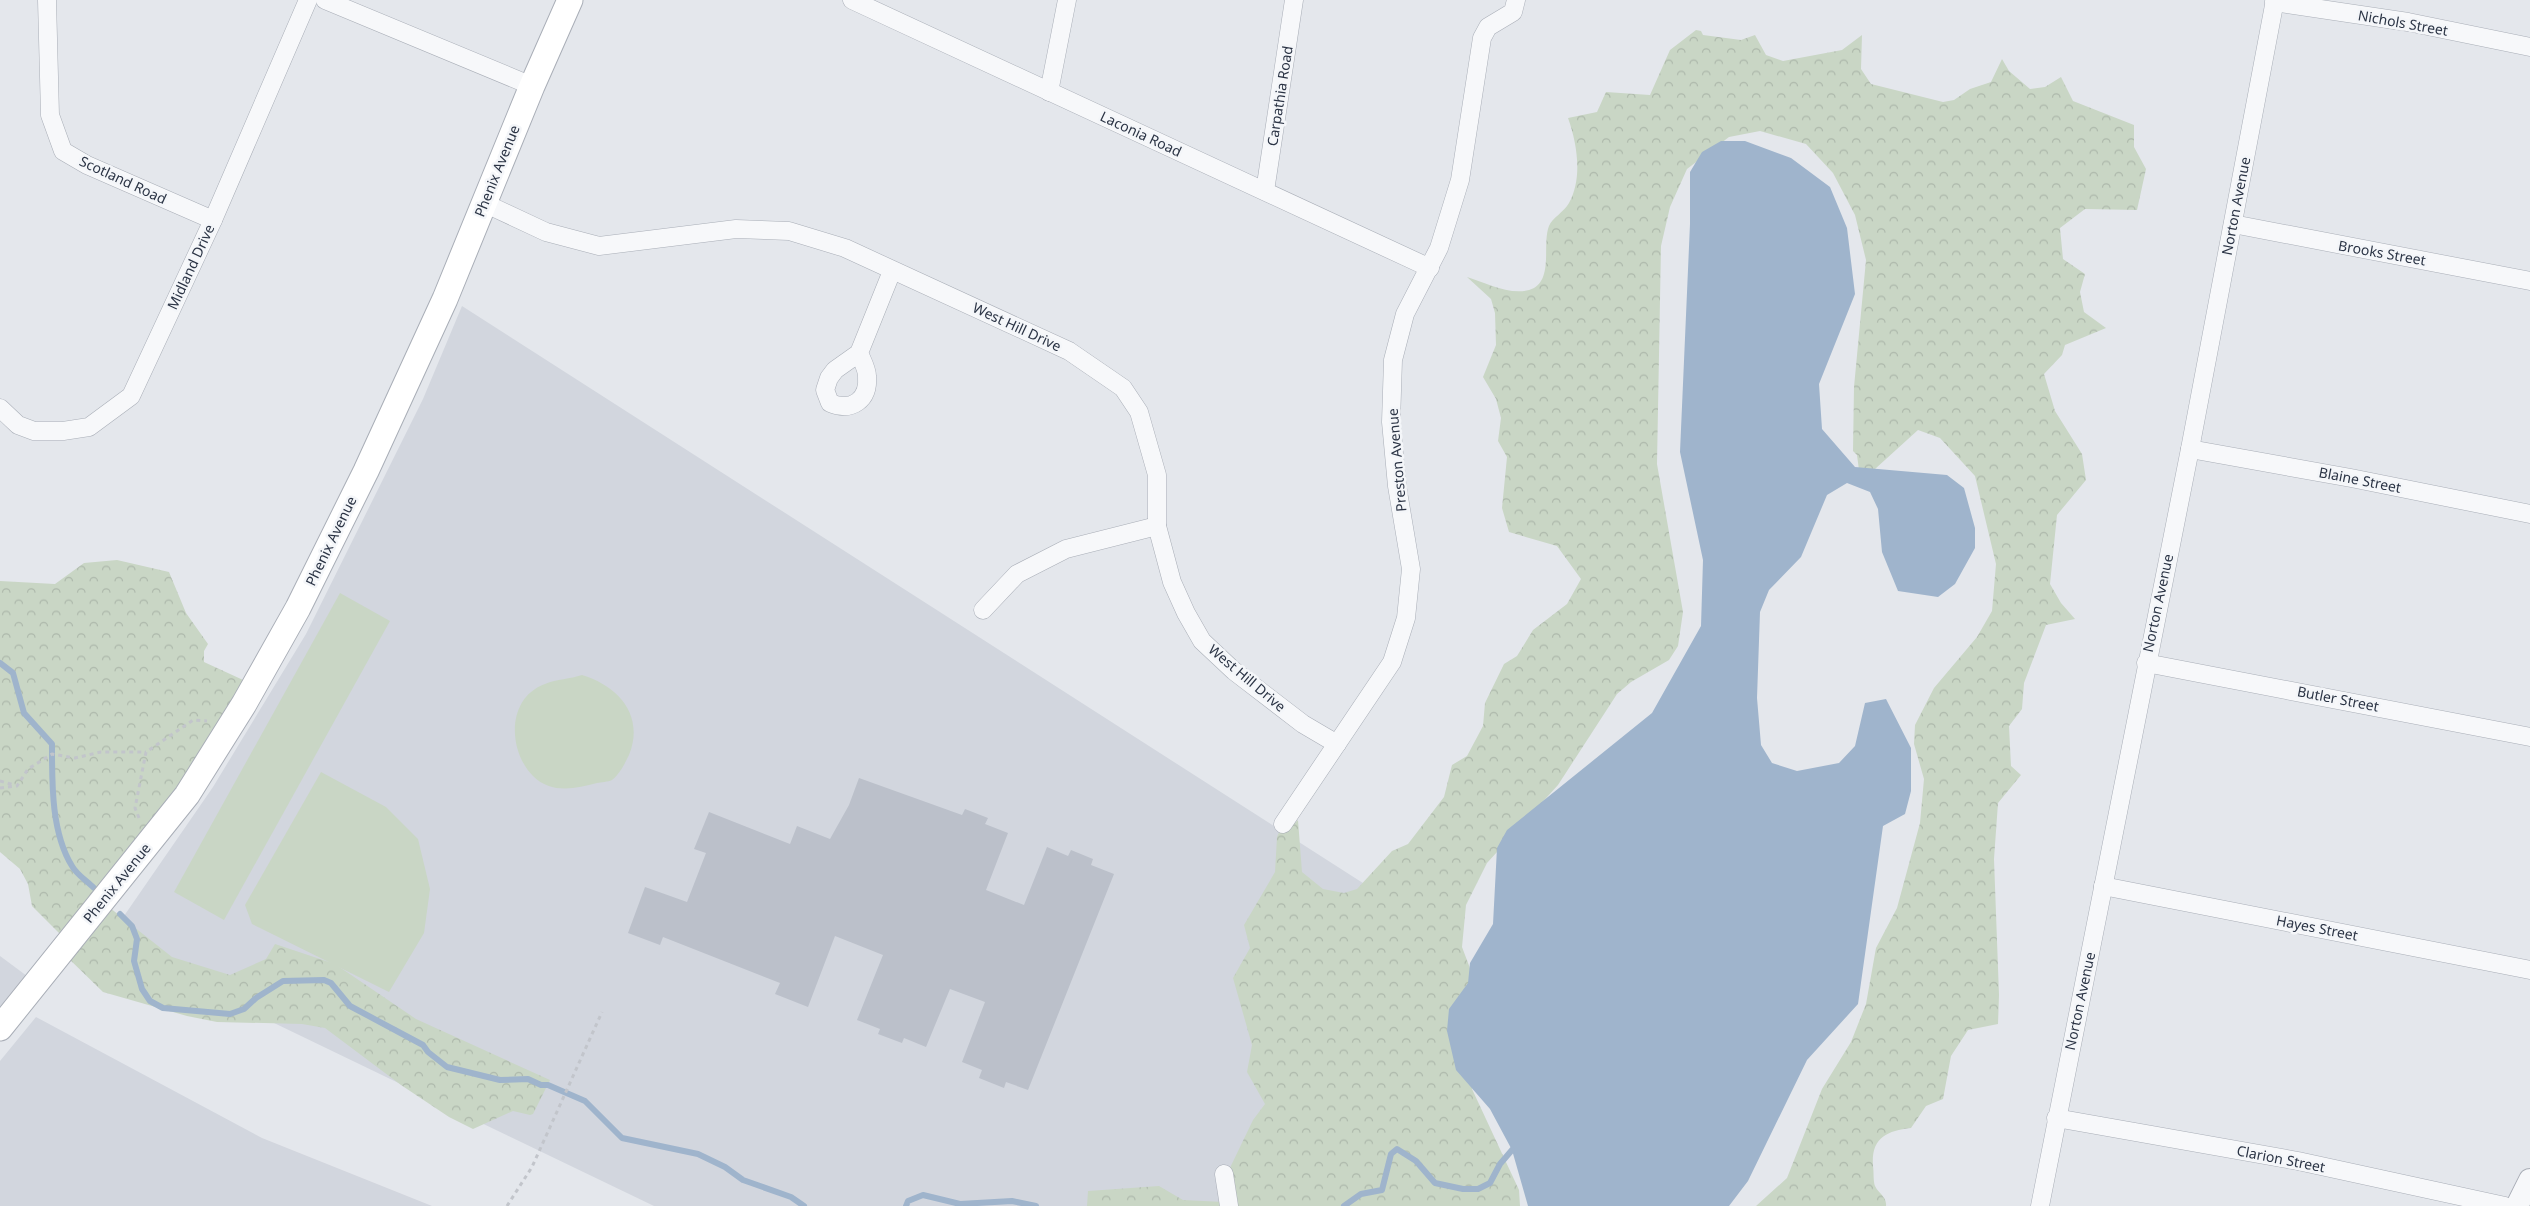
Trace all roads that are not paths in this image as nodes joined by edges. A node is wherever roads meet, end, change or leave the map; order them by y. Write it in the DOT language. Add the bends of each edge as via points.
graph roads {
  1 [pos="47,0"];
  2 [pos="308,0"];
  3 [pos="325,0"];
  4 [pos="570,0"];
  5 [pos="852,0"];
  6 [pos="1067,0"];
  7 [pos="1294,0"];
  8 [pos="1516,0"];
  9 [pos="2275,1"];
  10 [pos="2530,47"];
  11 [pos="532,86"];
  12 [pos="1049,92"];
  13 [pos="1265,192"];
  14 [pos="484,203"];
  15 [pos="213,220"];
  16 [pos="2233,224"];
  17 [pos="1430,268"];
  18 [pos="892,271"];
  19 [pos="2530,281"];
  20 [pos="859,353"];
  21 [pos="0,408"];
  22 [pos="2190,449"];
  23 [pos="2530,514"];
  24 [pos="1157,526"];
  25 [pos="983,610"];
  26 [pos="2146,663"];
  27 [pos="2530,737"];
  28 [pos="1337,744"];
  29 [pos="1283,824"];
  30 [pos="2103,886"];
  31 [pos="2530,970"];
  32 [pos="0,1028"];
  33 [pos="2056,1118"];
  34 [pos="1224,1174"];
  35 [pos="2530,1180"];
  36 [pos="1229,1206"];
  37 [pos="2040,1206"];
  38 [pos="2504,1206"];
  39 [pos="2518,1206"];
  1 -- 15 [label="street, Scotland Road" via="50,115 63,151 87,165"];
  2 -- 15 [label="street, Midland Drive"];
  3 -- 11 [label="street"];
  4 -- 11 [label="main road, Phenix Avenue"];
  5 -- 12 [label="street, Laconia Road"];
  6 -- 12 [label="street"];
  7 -- 13 [label="street, Carpathia Road"];
  8 -- 17 [label="street, Preston Avenue" via="1513,12 1488,27 1482,38 1460,180"];
  9 -- 10 [label="street, Nichols Street" via="2408,22"];
  9 -- 16 [label="street, Norton Avenue"];
  11 -- 14 [label="main road, Phenix Avenue"];
  12 -- 13 [label="street, Laconia Road"];
  13 -- 17 [label="street, Laconia Road"];
  14 -- 18 [label="street, West Hill Drive" via="546,232 599,246 736,229 789,231 845,248"];
  14 -- 32 [label="main road, Phenix Avenue" via="445,299 366,472 298,608 232,724 188,794"];
  15 -- 21 [label="street, Midland Drive" via="131,396 90,427 63,431 34,431 18,425"];
  16 -- 19 [label="street, Brooks Street"];
  16 -- 22 [label="street, Norton Avenue"];
  17 -- 28 [label="street, Preston Avenue" via="1405,314 1393,360 1391,422 1397,486 1411,569 1406,618 1392,662"];
  18 -- 20 [label="street"];
  18 -- 24 [label="street, West Hill Drive" via="1069,351 1123,388 1139,412 1157,475"];
  22 -- 23 [label="street, Blaine Street"];
  22 -- 26 [label="street, Norton Avenue"];
  24 -- 25 [label="street" via="1066,549 1017,574"];
  24 -- 28 [label="street, West Hill Drive" via="1172,582 1202,641 1303,724"];
  26 -- 27 [label="street, Butler Street"];
  26 -- 30 [label="street, Norton Avenue"];
  28 -- 29 [label="street, Preston Avenue"];
  30 -- 31 [label="street, Hayes Street"];
  30 -- 33 [label="street, Norton Avenue"];
  33 -- 37 [label="street, Norton Avenue"];
  33 -- 38 [label="street, Clarion Street" via="2298,1161"];
  34 -- 36 [label="street"];
  35 -- 39 [label="street"];
}
